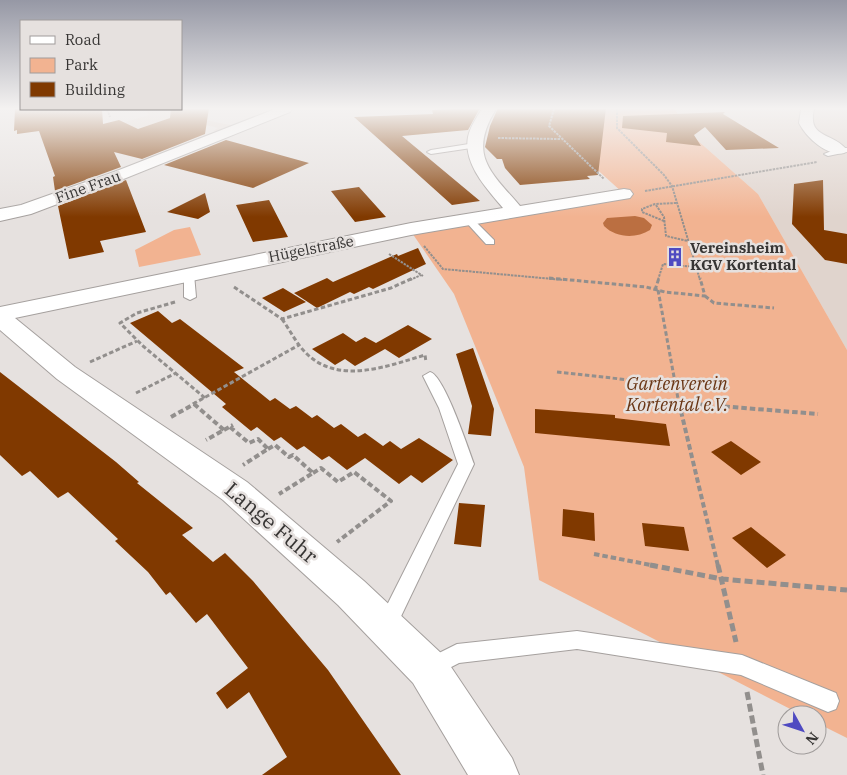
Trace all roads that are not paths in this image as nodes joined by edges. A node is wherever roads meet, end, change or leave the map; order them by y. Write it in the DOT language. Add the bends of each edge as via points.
graph roads {
  1 [pos="193,145"];
  2 [pos="474,145"];
  3 [pos="475,145"];
  4 [pos="430,152"];
  5 [pos="624,194"];
  6 [pos="515,211"];
  7 [pos="0,215"];
  8 [pos="468,219"];
  9 [pos="490,242"];
  10 [pos="189,274"];
  11 [pos="190,297"];
  12 [pos="0,314"];
  13 [pos="0,318"];
  14 [pos="430,376"];
  15 [pos="386,627"];
  16 [pos="428,669"];
  17 [pos="828,701"];
  18 [pos="495,775"];
  1 -- 7 [label="street, Fine Frau" via="25,210"];
  2 -- 4 [label="lane"];
  3 -- 6 [label="street" via="485,173"];
  5 -- 6 [label="street, Hügelstraße"];
  6 -- 8 [label="street, Hügelstraße"];
  8 -- 9 [label="lane"];
  8 -- 10 [label="street, Hügelstraße"];
  10 -- 11 [label="lane"];
  10 -- 12 [label="street, Hügelstraße"];
  13 -- 15 [label="street, Lange Fuhr" via="66,373 220,480 315,560"];
  14 -- 15 [label="lane" via="446,408 466,464"];
  15 -- 16 [label="street, Lange Fuhr"];
  16 -- 17 [label="lane" via="457,654 576,640 742,665"];
  16 -- 18 [label="street, Lange Fuhr"];
}
